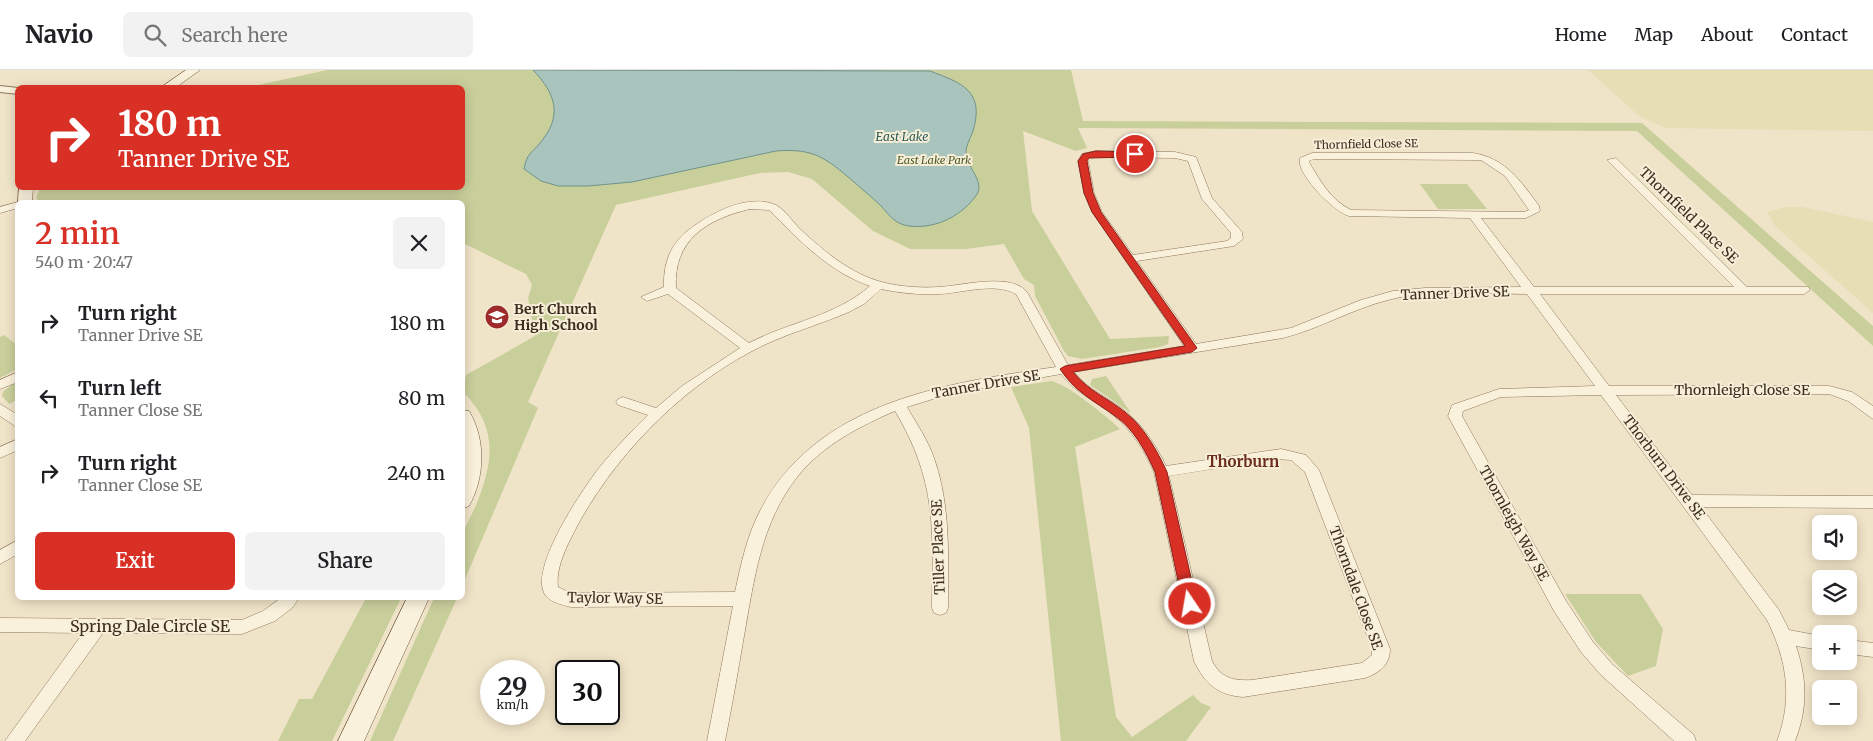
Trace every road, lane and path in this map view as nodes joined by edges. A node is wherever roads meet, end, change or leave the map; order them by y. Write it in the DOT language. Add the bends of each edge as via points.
graph roads {
  1 [pos="194,70"];
  2 [pos="171,85"];
  3 [pos="0,89"];
  4 [pos="15,91"];
  5 [pos="1612,160"];
  6 [pos="15,206"];
  7 [pos="0,210"];
  8 [pos="1473,214"];
  9 [pos="1128,259"];
  10 [pos="878,285"];
  11 [pos="670,289"];
  12 [pos="1530,290"];
  13 [pos="1745,290"];
  14 [pos="1804,290"];
  15 [pos="648,297"];
  16 [pos="748,348"];
  17 [pos="1192,348"];
  18 [pos="1065,369"];
  19 [pos="15,377"];
  20 [pos="0,384"];
  21 [pos="1604,390"];
  22 [pos="623,402"];
  23 [pos="898,404"];
  24 [pos="0,409"];
  25 [pos="656,413"];
  26 [pos="1873,414"];
  27 [pos="15,421"];
  28 [pos="465,422"];
  29 [pos="15,446"];
  30 [pos="0,454"];
  31 [pos="1161,472"];
  32 [pos="465,493"];
  33 [pos="1690,501"];
  34 [pos="1873,502"];
  35 [pos="15,548"];
  36 [pos="0,558"];
  37 [pos="743,599"];
  38 [pos="289,600"];
  39 [pos="417,600"];
  40 [pos="940,608"];
  41 [pos="0,625"];
  42 [pos="98,626"];
  43 [pos="1786,637"];
  44 [pos="1812,641"];
  45 [pos="1857,648"];
  46 [pos="1873,650"];
  47 [pos="14,741"];
  48 [pos="351,741"];
  49 [pos="716,741"];
  50 [pos="1687,741"];
  51 [pos="1786,741"];
  1 -- 2 [label="main road"];
  3 -- 4 [label="street"];
  5 -- 13 [label="street, Thornfield Place SE"];
  6 -- 7 [label="street"];
  8 -- 8 [label="street, Thornfield Close SE" via="1349,212 1339,208 1323,192 1304,160 1318,156 1480,156 1499,163 1535,208 1526,214"];
  8 -- 12 [label="street, Thorburn Drive SE"];
  9 -- 9 [label="street" via="1091,202 1083,159 1096,154 1175,154 1188,157 1194,163 1207,199 1236,232 1237,239 1230,244"];
  9 -- 17 [label="street"];
  10 -- 11 [label="street" via="825,257 773,208 754,204 708,221 685,238 677,248 670,268"];
  10 -- 16 [label="street, Taylor Way SE" via="845,309"];
  10 -- 18 [label="street, Thorndale Close SE" via="932,291 1003,285 1016,288"];
  11 -- 15 [label="street"];
  11 -- 16 [label="street"];
  12 -- 13 [label="street, Tanner Drive SE"];
  12 -- 17 [label="street, Tanner Drive SE" via="1400,294 1362,304 1304,329"];
  12 -- 21 [label="street, Thorburn Drive SE"];
  13 -- 14 [label="street, Tanner Drive SE"];
  16 -- 25 [label="street, Taylor Way SE"];
  17 -- 18 [label="street, Tanner Drive SE"];
  18 -- 23 [label="street, Tanner Drive SE" via="958,387"];
  18 -- 31 [label="street, Thorndale Close SE" via="1083,390 1121,414 1133,426 1153,454"];
  19 -- 20 [label="street"];
  21 -- 26 [label="street, Thornleigh Close SE" via="1829,390 1855,399"];
  21 -- 33 [label="street, Thorburn Drive SE"];
  21 -- 50 [label="street, Thornleigh Way SE" via="1499,394 1462,405 1457,408 1455,416 1560,606 1587,647 1607,670"];
  22 -- 25 [label="street"];
  23 -- 37 [label="street, Tanner Drive SE" via="868,417 820,446 784,485 768,508 757,533"];
  23 -- 40 [label="street, Tiller Place SE" via="926,456 934,484 940,540"];
  24 -- 27 [label="street"];
  25 -- 37 [label="street, Taylor Way SE" via="630,440 586,500 556,558 548,579 549,588 562,598 571,600"];
  28 -- 32 [label="main road" via="470,431 473,458"];
  29 -- 30 [label="street"];
  31 -- 31 [label="street, Thorndale Close SE" via="1203,661 1214,681 1237,690 1252,688 1366,670 1381,657 1382,648 1307,462 1288,454 1275,454"];
  33 -- 34 [label="street"];
  33 -- 43 [label="street, Thorburn Drive SE"];
  35 -- 36 [label="street"];
  37 -- 49 [label="street, Tanner Drive SE"];
  38 -- 42 [label="street, Spring Dale Circle SE" via="270,617 242,627"];
  39 -- 48 [label="main road"];
  41 -- 42 [label="street, Spring Dale Circle SE"];
  42 -- 47 [label="street"];
  43 -- 44 [label="street"];
  43 -- 51 [label="street, Thorburn Drive SE" via="1794,663 1796,701 1792,729"];
  45 -- 46 [label="street"];
}
